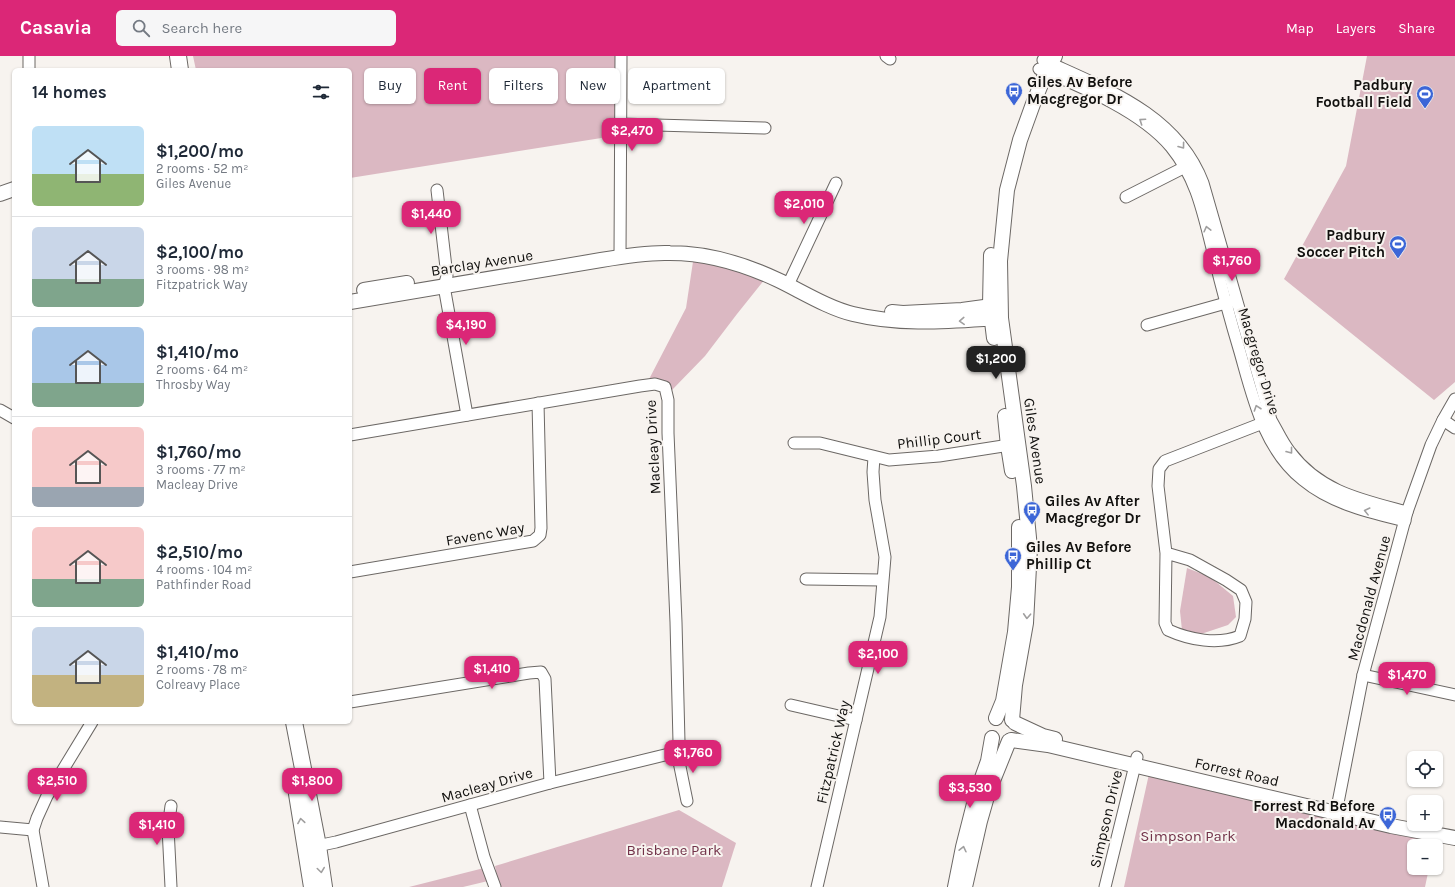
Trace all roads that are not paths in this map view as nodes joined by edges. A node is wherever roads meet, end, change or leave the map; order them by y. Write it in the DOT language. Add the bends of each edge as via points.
graph roads {
  1 [pos="29,56"];
  2 [pos="178,56"];
  3 [pos="185,56"];
  4 [pos="621,56"];
  5 [pos="1047,63"];
  6 [pos="29,68"];
  7 [pos="180,68"];
  8 [pos="187,68"];
  9 [pos="620,124"];
  10 [pos="765,128"];
  11 [pos="1189,165"];
  12 [pos="836,184"];
  13 [pos="12,190"];
  14 [pos="437,190"];
  15 [pos="0,194"];
  16 [pos="1126,197"];
  17 [pos="620,252"];
  18 [pos="446,281"];
  19 [pos="790,281"];
  20 [pos="352,292"];
  21 [pos="1231,301"];
  22 [pos="352,302"];
  23 [pos="995,312"];
  24 [pos="1147,325"];
  25 [pos="1455,399"];
  26 [pos="538,403"];
  27 [pos="0,410"];
  28 [pos="467,415"];
  29 [pos="12,417"];
  30 [pos="1443,420"];
  31 [pos="1267,422"];
  32 [pos="1455,428"];
  33 [pos="352,435"];
  34 [pos="794,443"];
  35 [pos="1013,445"];
  36 [pos="874,457"];
  37 [pos="1406,516"];
  38 [pos="1166,553"];
  39 [pos="352,572"];
  40 [pos="806,579"];
  41 [pos="882,580"];
  42 [pos="1364,675"];
  43 [pos="1455,695"];
  44 [pos="352,702"];
  45 [pos="791,705"];
  46 [pos="996,718"];
  47 [pos="856,720"];
  48 [pos="1013,721"];
  49 [pos="91,724"];
  50 [pos="284,724"];
  51 [pos="294,724"];
  52 [pos="992,738"];
  53 [pos="1010,740"];
  54 [pos="677,752"];
  55 [pos="1135,762"];
  56 [pos="550,783"];
  57 [pos="687,801"];
  58 [pos="470,805"];
  59 [pos="171,806"];
  60 [pos="1337,809"];
  61 [pos="1407,822"];
  62 [pos="0,827"];
  63 [pos="1443,829"];
  64 [pos="33,830"];
  65 [pos="1455,831"];
  66 [pos="1455,838"];
  67 [pos="312,847"];
  68 [pos="43,887"];
  69 [pos="171,887"];
  70 [pos="312,887"];
  71 [pos="324,887"];
  72 [pos="495,887"];
  73 [pos="816,887"];
  74 [pos="955,887"];
  75 [pos="965,887"];
  76 [pos="1105,887"];
  1 -- 6 [label="street"];
  2 -- 7 [label="main road"];
  3 -- 8 [label="main road"];
  4 -- 9 [label="street"];
  5 -- 11 [label="street, Macgregor Drive" via="1114,93 1148,113 1170,132"];
  5 -- 23 [label="street, Giles Avenue" via="1017,123 1001,180 992,238 990,282"];
  9 -- 10 [label="street"];
  9 -- 17 [label="street"];
  11 -- 16 [label="street"];
  11 -- 21 [label="street, Macgregor Drive" via="1198,170 1207,195"];
  12 -- 19 [label="street"];
  13 -- 15 [label="street"];
  14 -- 18 [label="street"];
  17 -- 18 [label="street, Barclay Avenue"];
  17 -- 19 [label="street, Barclay Avenue" via="662,244 703,246 739,254"];
  18 -- 20 [label="street, Barclay Avenue"];
  18 -- 22 [label="street, Barclay Avenue"];
  18 -- 28 [label="street"];
  19 -- 23 [label="street, Barclay Avenue" via="854,305 886,311"];
  21 -- 24 [label="street"];
  21 -- 31 [label="street, Macgregor Drive"];
  23 -- 35 [label="street, Giles Avenue"];
  25 -- 30 [label="street, Macdonald Avenue"];
  26 -- 28 [label="street, Macleay Drive"];
  26 -- 39 [label="street, Favenc Way" via="540,535 533,541"];
  26 -- 54 [label="street, Macleay Drive" via="646,385 664,387 668,400 676,622 679,742"];
  27 -- 29 [label="street"];
  28 -- 33 [label="street, Macleay Drive"];
  30 -- 32 [label="street"];
  30 -- 37 [label="street, Macdonald Avenue"];
  31 -- 37 [label="street, Macgregor Drive" via="1290,452 1319,480 1352,497"];
  31 -- 38 [label="street" via="1165,461 1159,468 1158,486"];
  34 -- 36 [label="street, Phillip Court" via="820,443"];
  35 -- 36 [label="street, Phillip Court" via="910,459 889,460"];
  35 -- 46 [label="street, Giles Avenue" via="1020,580 1003,701"];
  35 -- 48 [label="street, Giles Avenue, one-way" via="1026,511 1030,548 1026,623 1015,684"];
  36 -- 41 [label="street, Fitzpatrick Way" via="875,500 884,557"];
  37 -- 42 [label="street, Macdonald Avenue"];
  38 -- 38 [label="street" via="1190,560 1241,590 1246,602 1240,636 1229,640 1206,640 1168,630 1165,623"];
  40 -- 41 [label="street"];
  41 -- 47 [label="street, Fitzpatrick Way" via="880,617"];
  42 -- 43 [label="street"];
  42 -- 60 [label="street, Macdonald Avenue"];
  44 -- 56 [label="street" via="541,672 545,678"];
  45 -- 47 [label="street"];
  46 -- 48 [label="street" via="1004,716"];
  46 -- 52 [label="street" via="989,726"];
  47 -- 73 [label="street, Fitzpatrick Way"];
  48 -- 53 [label="street" via="1015,733"];
  48 -- 55 [label="street, Forrest Road" via="1043,736"];
  49 -- 64 [label="street" via="47,796"];
  67 -- 50 [label="main road, one-way"];
  51 -- 67 [label="main road"];
  52 -- 53 [label="street" via="999,742"];
  74 -- 52 [label="street, one-way"];
  53 -- 55 [label="street, Forrest Road"];
  53 -- 75 [label="street" via="988,793"];
  54 -- 56 [label="street, Macleay Drive"];
  54 -- 57 [label="street, Macleay Drive"];
  55 -- 60 [label="street, Forrest Road"];
  55 -- 76 [label="street, Simpson Drive"];
  56 -- 58 [label="street, Macleay Drive"];
  58 -- 67 [label="street, Macleay Drive"];
  58 -- 72 [label="street"];
  59 -- 69 [label="street" via="168,828"];
  60 -- 61 [label="street, Forrest Road"];
  60 -- 66 [label="street, Forrest Road" via="1412,831"];
  62 -- 64 [label="street"];
  63 -- 65 [label="street"];
  64 -- 68 [label="street"];
  67 -- 70 [label="main road"];
  67 -- 71 [label="main road, one-way"];
}
